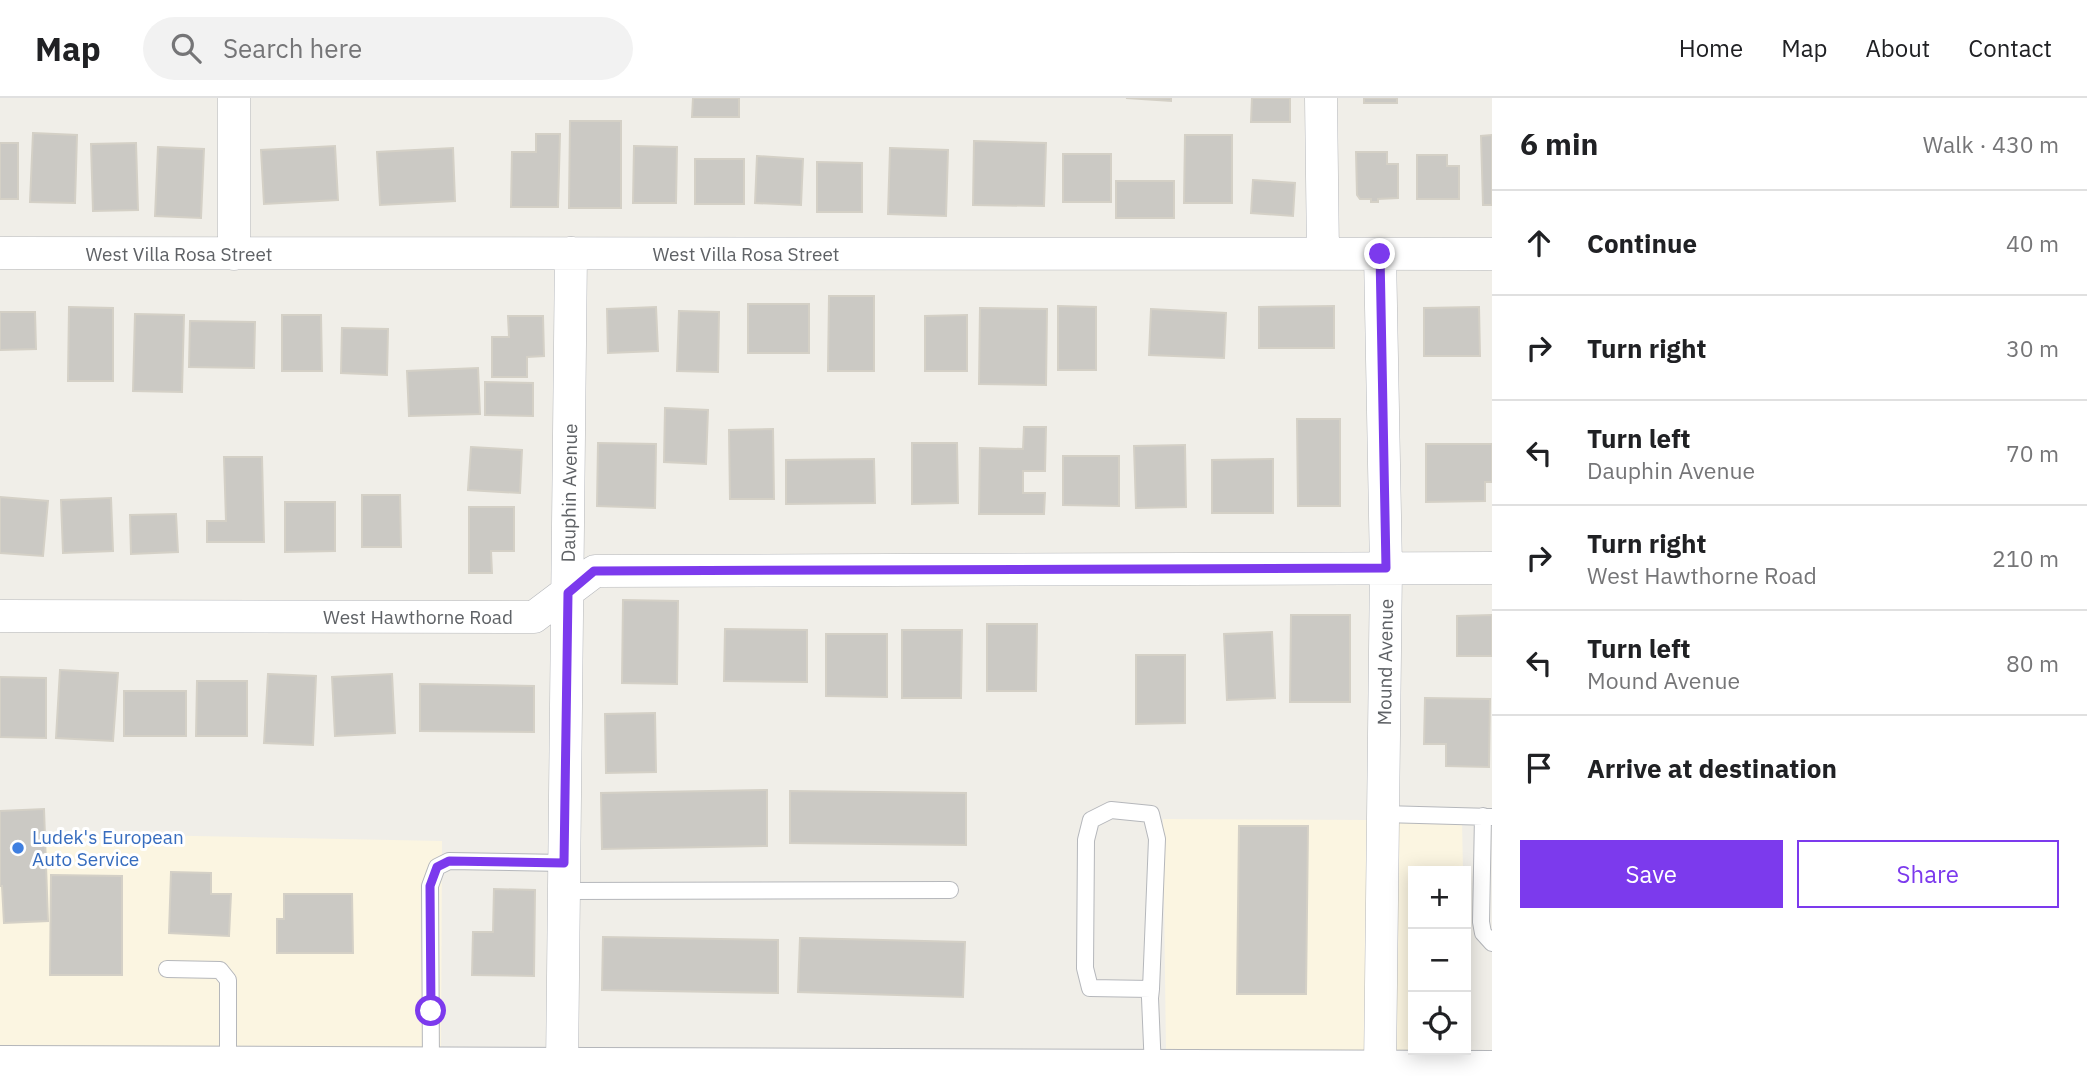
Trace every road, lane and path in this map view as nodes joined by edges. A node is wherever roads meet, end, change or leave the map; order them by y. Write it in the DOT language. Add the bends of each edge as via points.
graph roads {
  1 [pos="234,98"];
  2 [pos="1321,98"];
  3 [pos="0,253"];
  4 [pos="571,253"];
  5 [pos="234,254"];
  6 [pos="1323,254"];
  7 [pos="1380,254"];
  8 [pos="1492,254"];
  9 [pos="1386,568"];
  10 [pos="1492,568"];
  11 [pos="568,593"];
  12 [pos="0,616"];
  13 [pos="1383,814"];
  14 [pos="1487,817"];
  15 [pos="564,877"];
  16 [pos="950,890"];
  17 [pos="1492,943"];
  18 [pos="167,969"];
  19 [pos="1151,989"];
  20 [pos="0,1065"];
  21 [pos="228,1066"];
  22 [pos="431,1068"];
  23 [pos="562,1068"];
  24 [pos="1153,1069"];
  25 [pos="1380,1069"];
  26 [pos="1492,1070"];
  27 [pos="803,1072"];
  28 [pos="1258,1073"];
  29 [pos="1428,1073"];
  1 -- 5 [label="street"];
  2 -- 6 [label="street"];
  3 -- 5 [label="street, West Villa Rosa Street"];
  4 -- 5 [label="street, West Villa Rosa Street"];
  4 -- 6 [label="street, West Villa Rosa Street"];
  4 -- 11 [label="street, Dauphin Avenue"];
  6 -- 7 [label="street, West Villa Rosa Street"];
  7 -- 8 [label="street, West Villa Rosa Street"];
  7 -- 9 [label="street, Mound Avenue"];
  9 -- 10 [label="street, West Hawthorne Road"];
  9 -- 11 [label="street, West Hawthorne Road" via="594,571"];
  9 -- 13 [label="street, Mound Avenue"];
  11 -- 12 [label="street, West Hawthorne Road" via="534,617"];
  11 -- 15 [label="street, Dauphin Avenue"];
  13 -- 14 [label="lane"];
  13 -- 25 [label="street, Mound Avenue"];
  14 -- 17 [label="lane" via="1481,922"];
  15 -- 16 [label="lane"];
  15 -- 22 [label="lane" via="449,861 437,867 430,886"];
  15 -- 23 [label="street, Dauphin Avenue"];
  18 -- 21 [label="lane" via="220,970 228,980"];
  19 -- 19 [label="lane" via="1157,839 1151,814 1111,810 1091,820 1086,840 1085,968 1090,988"];
  19 -- 24 [label="lane"];
  20 -- 21 [label="main road"];
  21 -- 22 [label="main road"];
  22 -- 23 [label="main road"];
  23 -- 27 [label="main road"];
  24 -- 27 [label="main road"];
  24 -- 28 [label="main road"];
  25 -- 28 [label="main road"];
  25 -- 29 [label="main road"];
  26 -- 29 [label="main road"];
}
